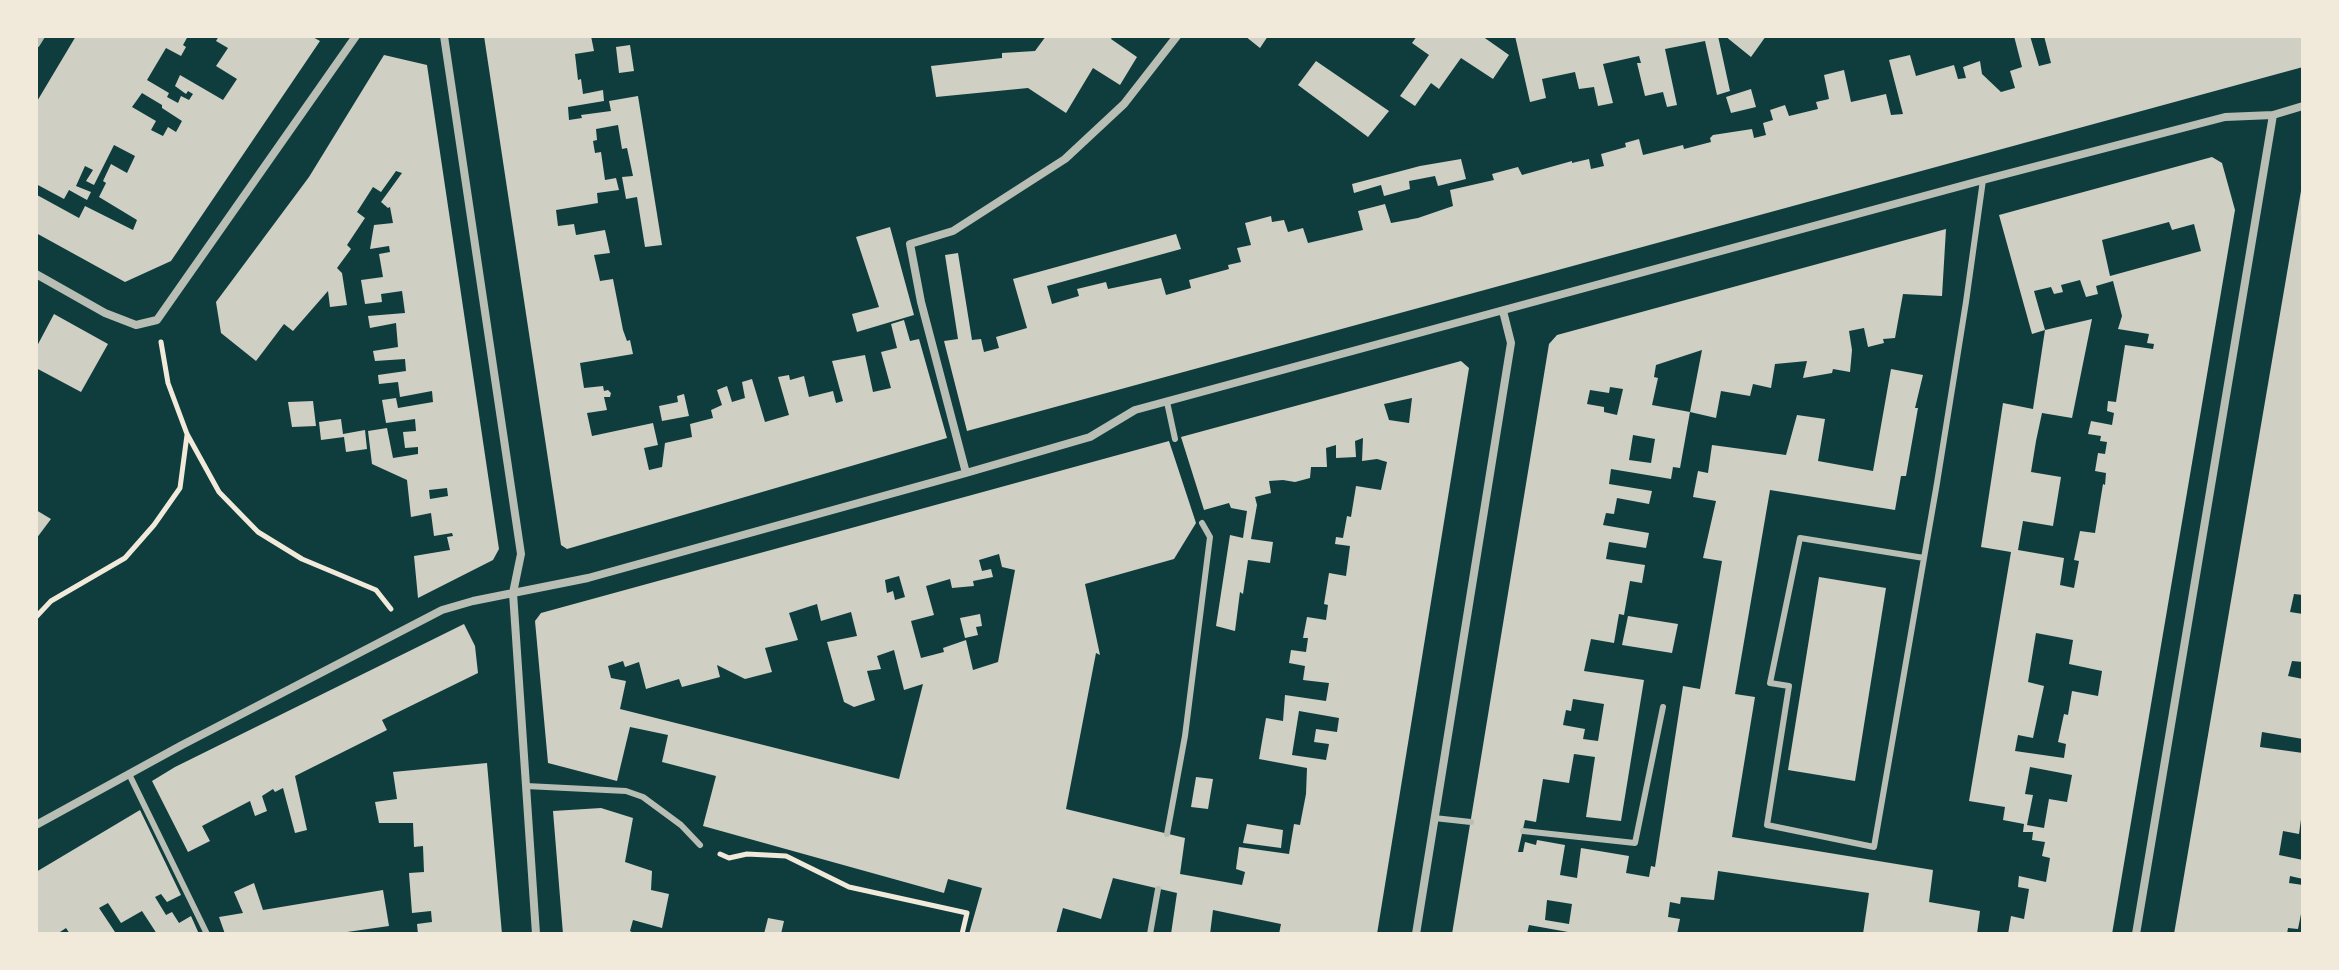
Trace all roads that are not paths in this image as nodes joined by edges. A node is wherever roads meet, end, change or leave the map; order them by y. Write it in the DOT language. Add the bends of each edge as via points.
graph roads {
  1 [pos="41,36"];
  2 [pos="356,36"];
  3 [pos="444,36"];
  4 [pos="1177,36"];
  5 [pos="36,44"];
  6 [pos="2303,106"];
  7 [pos="2273,115"];
  8 [pos="1983,180"];
  9 [pos="36,274"];
  10 [pos="1503,311"];
  11 [pos="1167,402"];
  12 [pos="1175,439"];
  13 [pos="966,473"];
  14 [pos="1202,523"];
  15 [pos="1924,558"];
  16 [pos="513,593"];
  17 [pos="1663,707"];
  18 [pos="129,774"];
  19 [pos="526,786"];
  20 [pos="1434,818"];
  21 [pos="1471,822"];
  22 [pos="36,825"];
  23 [pos="1523,831"];
  24 [pos="1167,834"];
  25 [pos="700,845"];
  26 [pos="1158,889"];
  27 [pos="207,934"];
  28 [pos="536,934"];
  29 [pos="1150,934"];
  30 [pos="1416,934"];
  31 [pos="2136,934"];
  1 -- 5 [label="street"];
  2 -- 9 [label="street" via="157,320 136,325"];
  3 -- 16 [label="street" via="521,554"];
  4 -- 13 [label="street" via="1124,104 1065,159 953,231 910,244"];
  6 -- 7 [label="street"];
  7 -- 8 [label="street" via="2225,117"];
  7 -- 31 [label="street"];
  8 -- 10 [label="street"];
  8 -- 15 [label="lane"];
  10 -- 11 [label="street"];
  10 -- 20 [label="street" via="1511,343"];
  11 -- 12 [label="lane"];
  11 -- 13 [label="street" via="1135,410 1090,437"];
  13 -- 16 [label="street" via="588,578"];
  14 -- 24 [label="lane" via="1210,537"];
  15 -- 15 [label="lane" via="1874,847 1767,825 1789,686 1770,683 1800,538"];
  16 -- 18 [label="street" via="442,610"];
  16 -- 19 [label="street"];
  17 -- 23 [label="lane" via="1635,843"];
  18 -- 22 [label="street"];
  18 -- 27 [label="lane"];
  19 -- 25 [label="lane" via="626,791 643,797"];
  19 -- 28 [label="street"];
  20 -- 21 [label="lane"];
  20 -- 30 [label="street"];
  26 -- 29 [label="lane"];
}
